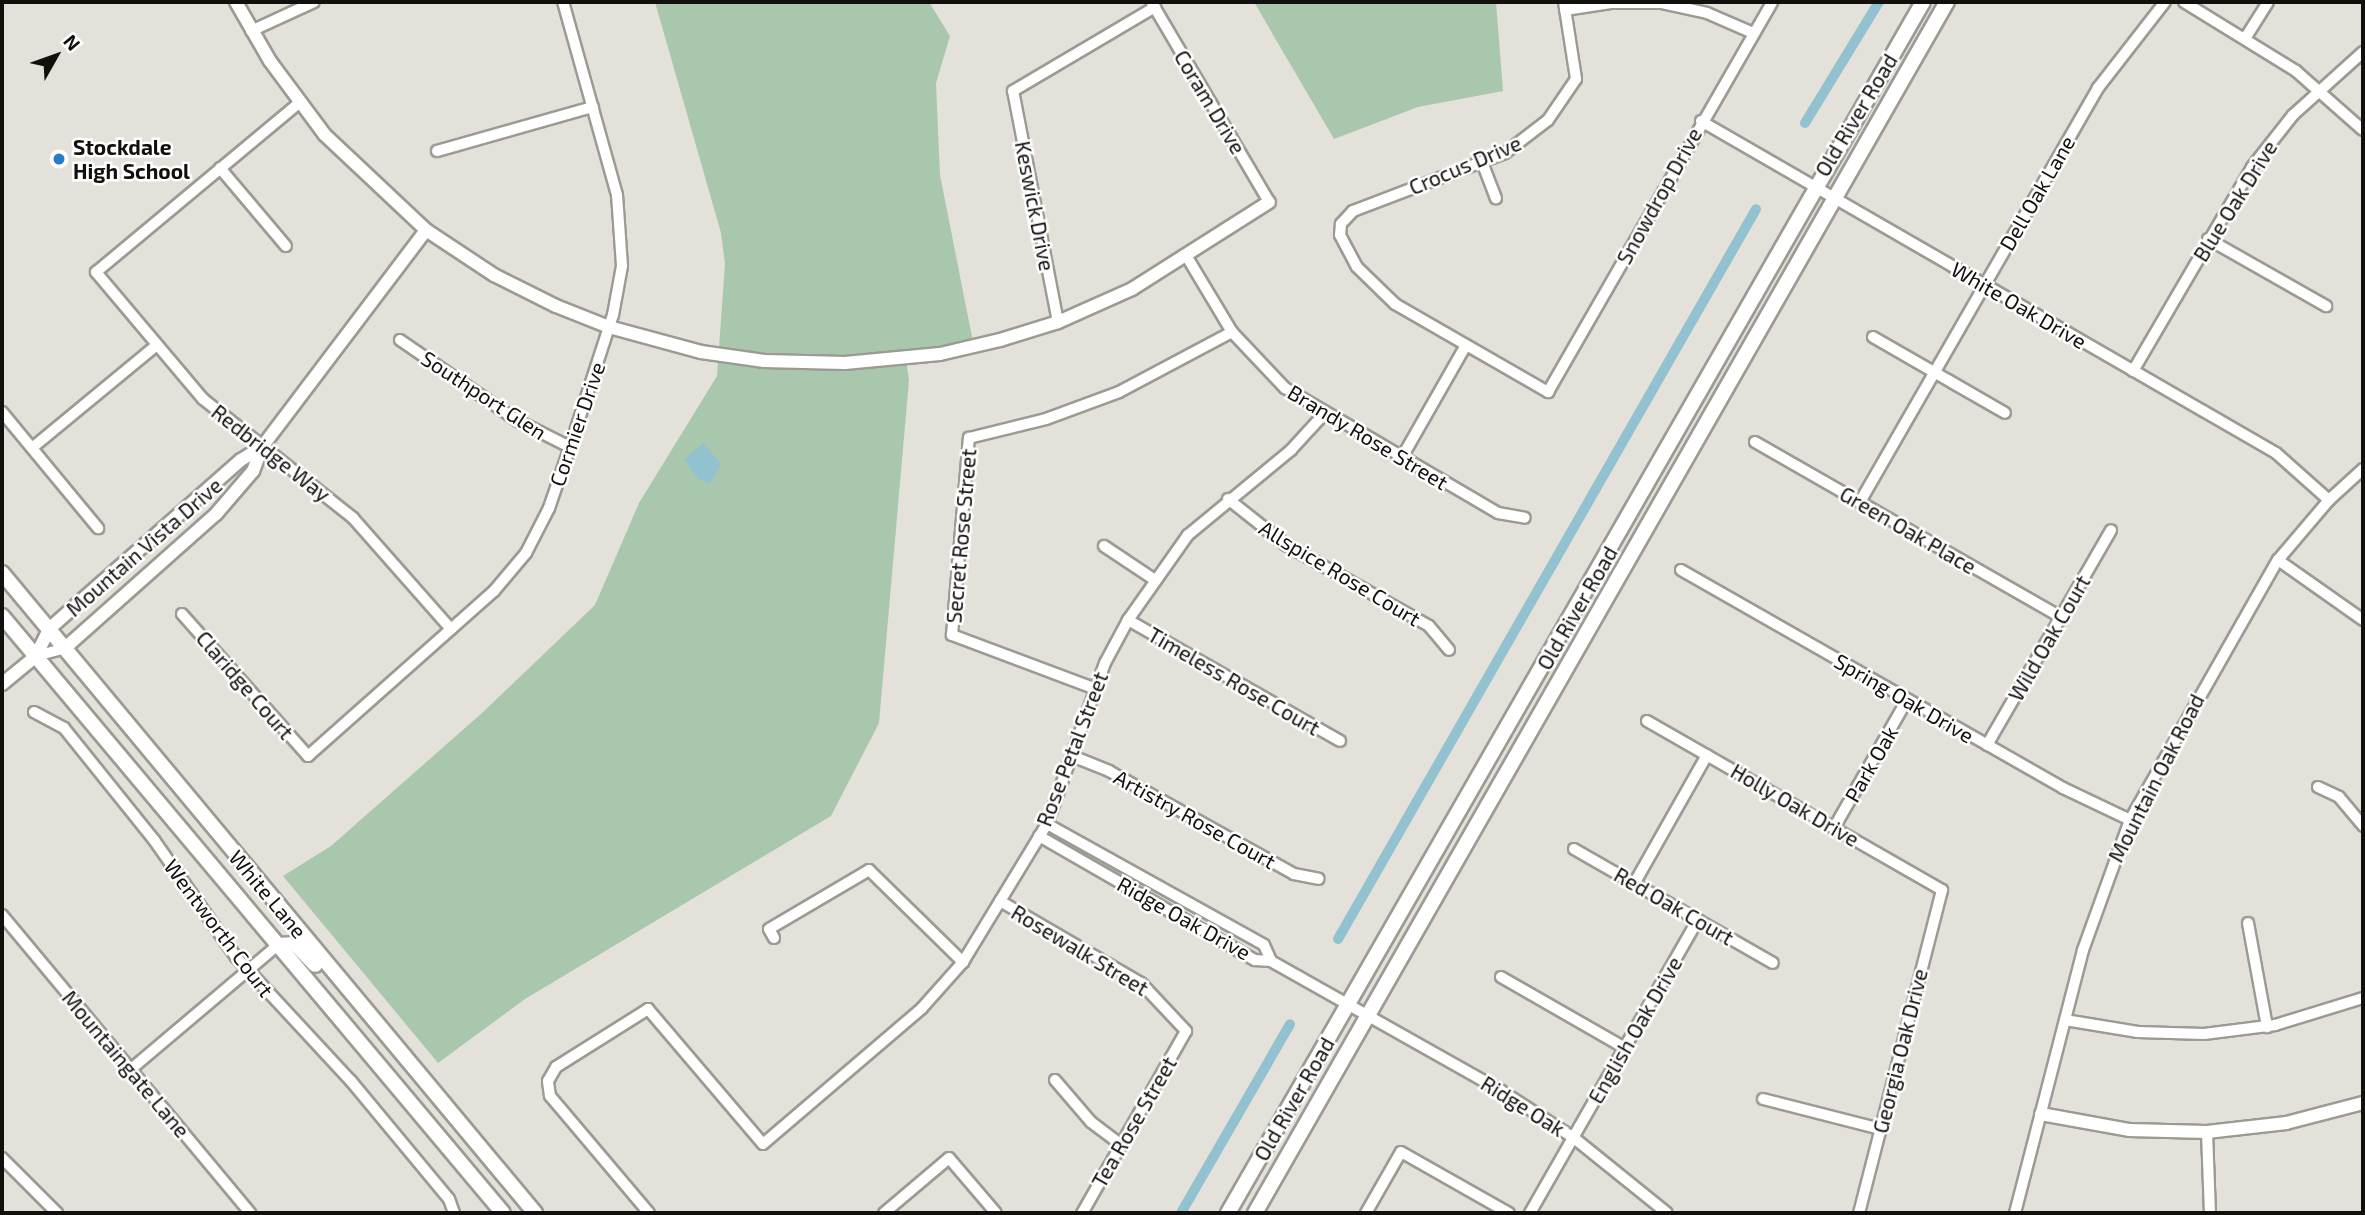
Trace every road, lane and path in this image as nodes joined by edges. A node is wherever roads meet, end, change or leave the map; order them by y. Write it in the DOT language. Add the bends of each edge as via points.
graph roads {
  1 [pos="236,2"];
  2 [pos="314,2"];
  3 [pos="563,2"];
  4 [pos="1772,2"];
  5 [pos="1923,2"];
  6 [pos="1947,2"];
  7 [pos="2165,2"];
  8 [pos="2184,2"];
  9 [pos="2267,2"];
  10 [pos="1153,5"];
  11 [pos="1565,6"];
  12 [pos="251,31"];
  13 [pos="1753,33"];
  14 [pos="2246,37"];
  15 [pos="2363,52"];
  16 [pos="2319,89"];
  17 [pos="299,103"];
  18 [pos="593,107"];
  19 [pos="1701,121"];
  20 [pos="2363,130"];
  21 [pos="437,151"];
  22 [pos="1482,162"];
  23 [pos="220,168"];
  24 [pos="1814,186"];
  25 [pos="1833,197"];
  26 [pos="1496,198"];
  27 [pos="1269,202"];
  28 [pos="426,230"];
  29 [pos="2208,239"];
  30 [pos="286,246"];
  31 [pos="1187,257"];
  32 [pos="1984,285"];
  33 [pos="2326,306"];
  34 [pos="1058,322"];
  35 [pos="609,327"];
  36 [pos="1232,332"];
  37 [pos="1873,337"];
  38 [pos="400,340"];
  39 [pos="156,345"];
  40 [pos="1466,345"];
  41 [pos="2133,371"];
  42 [pos="1935,372"];
  43 [pos="2,412"];
  44 [pos="2005,412"];
  45 [pos="1323,415"];
  46 [pos="1755,442"];
  47 [pos="262,447"];
  48 [pos="570,447"];
  49 [pos="32,448"];
  50 [pos="1401,459"];
  51 [pos="2363,469"];
  52 [pos="1228,499"];
  53 [pos="2329,500"];
  54 [pos="1860,502"];
  55 [pos="1525,518"];
  56 [pos="98,528"];
  57 [pos="2111,530"];
  58 [pos="1104,546"];
  59 [pos="2278,560"];
  60 [pos="1681,570"];
  61 [pos="2,573"];
  62 [pos="1155,580"];
  63 [pos="183,614"];
  64 [pos="2,615"];
  65 [pos="2061,617"];
  66 [pos="1128,620"];
  67 [pos="2363,620"];
  68 [pos="49,629"];
  69 [pos="451,629"];
  70 [pos="65,648"];
  71 [pos="1449,650"];
  72 [pos="36,656"];
  73 [pos="2,684"];
  74 [pos="1096,689"];
  75 [pos="1907,699"];
  76 [pos="34,712"];
  77 [pos="1647,721"];
  78 [pos="1340,741"];
  79 [pos="1987,746"];
  80 [pos="1707,755"];
  81 [pos="308,756"];
  82 [pos="1072,756"];
  83 [pos="2318,787"];
  84 [pos="2130,820"];
  85 [pos="1047,824"];
  86 [pos="2363,827"];
  87 [pos="1834,828"];
  88 [pos="1039,836"];
  89 [pos="1574,849"];
  90 [pos="1319,879"];
  91 [pos="1634,884"];
  92 [pos="1942,890"];
  93 [pos="1000,901"];
  94 [pos="2,915"];
  95 [pos="1698,920"];
  96 [pos="2248,923"];
  97 [pos="774,938"];
  98 [pos="278,945"];
  99 [pos="1271,961"];
  100 [pos="963,962"];
  101 [pos="1773,963"];
  102 [pos="248,971"];
  103 [pos="1501,977"];
  104 [pos="2363,998"];
  105 [pos="360,1004"];
  106 [pos="1349,1004"];
  107 [pos="1366,1018"];
  108 [pos="2065,1020"];
  109 [pos="2267,1027"];
  110 [pos="1186,1031"];
  111 [pos="1625,1048"];
  112 [pos="130,1070"];
  113 [pos="1055,1080"];
  114 [pos="1763,1099"];
  115 [pos="2363,1103"];
  116 [pos="2041,1114"];
  117 [pos="1881,1129"];
  118 [pos="2207,1132"];
  119 [pos="1574,1138"];
  120 [pos="1121,1145"];
  121 [pos="2,1158"];
  122 [pos="530,1212"];
  123 [pos="57,1213"];
  124 [pos="250,1213"];
  125 [pos="454,1213"];
  126 [pos="503,1213"];
  127 [pos="649,1213"];
  128 [pos="884,1213"];
  129 [pos="996,1213"];
  130 [pos="1082,1213"];
  131 [pos="1228,1213"];
  132 [pos="1255,1213"];
  133 [pos="1366,1213"];
  134 [pos="1509,1213"];
  135 [pos="1530,1213"];
  136 [pos="1667,1213"];
  137 [pos="1859,1213"];
  138 [pos="2015,1213"];
  139 [pos="2210,1213"];
  1 -- 12 [label="street"];
  2 -- 12 [label="street"];
  3 -- 18 [label="street, Cormier Drive"];
  4 -- 13 [label="street, Snowdrop Drive"];
  5 -- 24 [label="main road, Old River Road"];
  6 -- 25 [label="main road, Old River Road"];
  7 -- 32 [label="street, Dell Oak Lane" via="2098,88"];
  8 -- 14 [label="street"];
  9 -- 14 [label="street"];
  10 -- 27 [label="street, Coram Drive"];
  10 -- 34 [label="street, Keswick Drive" via="1013,91"];
  11 -- 13 [label="street" via="1662,4 1707,13"];
  11 -- 22 [label="street, Crocus Drive" via="1576,79 1536,133"];
  12 -- 17 [label="street"];
  13 -- 19 [label="street, Snowdrop Drive"];
  14 -- 16 [label="street"];
  15 -- 16 [label="street, Blue Oak Drive"];
  16 -- 20 [label="street"];
  16 -- 29 [label="street, Blue Oak Drive" via="2252,167"];
  17 -- 23 [label="street"];
  17 -- 28 [label="street" via="357,169"];
  18 -- 21 [label="street"];
  18 -- 35 [label="street, Cormier Drive" via="621,220 622,268"];
  19 -- 24 [label="street, White Oak Drive"];
  19 -- 40 [label="street, Snowdrop Drive" via="1548,392"];
  22 -- 26 [label="street"];
  22 -- 40 [label="street, Crocus Drive" via="1353,211 1341,224 1342,243 1381,294"];
  23 -- 30 [label="street"];
  23 -- 39 [label="street, Redbridge Way" via="96,272"];
  24 -- 25 [label="street, White Oak Drive"];
  24 -- 106 [label="main road, Old River Road"];
  25 -- 32 [label="street, White Oak Drive"];
  25 -- 107 [label="main road, Old River Road"];
  27 -- 31 [label="street"];
  28 -- 35 [label="street" via="525,291"];
  28 -- 47 [label="street, Mountain Vista Drive"];
  29 -- 33 [label="street"];
  29 -- 41 [label="street, Blue Oak Drive"];
  31 -- 34 [label="street" via="1132,289"];
  31 -- 36 [label="street, Brandy Rose Street"];
  32 -- 41 [label="street, White Oak Drive"];
  32 -- 42 [label="street, Dell Oak Lane"];
  34 -- 35 [label="street" via="940,354 845,363 718,355"];
  35 -- 48 [label="street, Cormier Drive"];
  36 -- 45 [label="street, Brandy Rose Street" via="1285,388"];
  36 -- 74 [label="street, Secret Rose Street" via="1119,392 1046,419 969,438 952,635"];
  37 -- 42 [label="street"];
  38 -- 48 [label="street, Southport Glen" via="518,421"];
  39 -- 47 [label="street, Redbridge Way" via="203,399"];
  39 -- 49 [label="street"];
  40 -- 50 [label="street"];
  41 -- 53 [label="street, White Oak Drive" via="2276,453"];
  42 -- 44 [label="street"];
  42 -- 54 [label="street, Dell Oak Lane"];
  43 -- 49 [label="street"];
  45 -- 50 [label="street, Brandy Rose Street"];
  45 -- 52 [label="street, Rose Petal Street" via="1291,450"];
  46 -- 54 [label="street, Green Oak Place"];
  47 -- 68 [label="street, Mountain Vista Drive" via="241,460"];
  47 -- 69 [label="street, Redbridge Way" via="353,519"];
  47 -- 70 [label="street, Mountain Vista Drive" via="253,471 190,542"];
  48 -- 69 [label="street, Cormier Drive" via="549,509 526,553 494,591"];
  49 -- 56 [label="street"];
  50 -- 55 [label="street, Brandy Rose Street" via="1498,513"];
  51 -- 53 [label="street, Mountain Oak Road"];
  52 -- 62 [label="street, Rose Petal Street" via="1188,535"];
  52 -- 71 [label="street, Allspice Rose Court" via="1266,533 1429,626"];
  53 -- 59 [label="street, Mountain Oak Road"];
  54 -- 65 [label="street, Green Oak Place"];
  57 -- 65 [label="street, Wild Oak Court"];
  58 -- 62 [label="street"];
  59 -- 67 [label="street"];
  59 -- 84 [label="street, Mountain Oak Road"];
  60 -- 75 [label="street, Spring Oak Drive"];
  61 -- 68 [label="main road, White Lane"];
  62 -- 66 [label="street, Rose Petal Street"];
  63 -- 81 [label="street, Claridge Court"];
  64 -- 72 [label="main road, White Lane"];
  65 -- 79 [label="street, Wild Oak Court"];
  66 -- 74 [label="street, Rose Petal Street"];
  66 -- 78 [label="street, Timeless Rose Court"];
  68 -- 70 [label="main road, White Lane"];
  68 -- 72 [label="street, Mountain Vista Drive"];
  69 -- 81 [label="street, Cormier Drive"];
  70 -- 72 [label="street, Mountain Vista Drive"];
  70 -- 105 [label="main road, White Lane"];
  72 -- 73 [label="street, Mountain Vista Drive"];
  72 -- 98 [label="main road, White Lane"];
  74 -- 82 [label="street, Rose Petal Street"];
  75 -- 79 [label="street, Spring Oak Drive"];
  75 -- 87 [label="street, Park Oak"];
  76 -- 102 [label="street, Wentworth Court" via="64,728 154,840"];
  77 -- 80 [label="street, Holly Oak Drive"];
  79 -- 84 [label="street, Spring Oak Drive"];
  80 -- 87 [label="street, Holly Oak Drive"];
  80 -- 91 [label="street"];
  82 -- 85 [label="street, Rose Petal Street"];
  82 -- 90 [label="street, Artistry Rose Court" via="1109,771 1294,874"];
  83 -- 86 [label="street" via="2339,797"];
  84 -- 108 [label="street, Mountain Oak Road" via="2096,908"];
  85 -- 88 [label="street, Rose Petal Street"];
  85 -- 99 [label="street, Ridge Oak Drive" via="1264,945"];
  87 -- 92 [label="street, Holly Oak Drive"];
  88 -- 93 [label="street, Rose Petal Street"];
  88 -- 99 [label="street, Ridge Oak Drive" via="1255,960"];
  89 -- 91 [label="street, Red Oak Court"];
  91 -- 95 [label="street, Red Oak Court"];
  92 -- 117 [label="street, Georgia Oak Drive"];
  93 -- 100 [label="street, Rose Petal Street"];
  93 -- 110 [label="street, Rosewalk Street" via="1141,983"];
  94 -- 112 [label="street, Mountaingate Lane"];
  95 -- 101 [label="street, Red Oak Court"];
  95 -- 111 [label="street, English Oak Drive"];
  96 -- 109 [label="street"];
  97 -- 100 [label="street" via="769,929 869,870"];
  98 -- 102 [label="street"];
  98 -- 105 [label="main road" via="295,944 344,998"];
  98 -- 126 [label="main road, White Lane"];
  99 -- 106 [label="street, Ridge Oak Drive"];
  100 -- 127 [label="street, Rose Petal Street" via="922,1008 763,1144 648,1009 556,1067 548,1081 554,1102"];
  102 -- 112 [label="street"];
  102 -- 125 [label="street, Wentworth Court" via="351,1081 449,1199"];
  103 -- 111 [label="street"];
  104 -- 109 [label="street"];
  105 -- 122 [label="main road, White Lane"];
  106 -- 107 [label="street, Ridge Oak Drive"];
  106 -- 131 [label="main road, Old River Road"];
  107 -- 119 [label="street, Ridge Oak" via="1500,1090"];
  107 -- 132 [label="main road, Old River Road"];
  108 -- 109 [label="street" via="2171,1034"];
  108 -- 116 [label="street, Mountain Oak Road"];
  110 -- 120 [label="street, Tea Rose Street"];
  111 -- 119 [label="street, English Oak Drive"];
  112 -- 124 [label="street, Mountaingate Lane"];
  113 -- 120 [label="street" via="1091,1122"];
  114 -- 117 [label="street"];
  115 -- 118 [label="street" via="2286,1123"];
  116 -- 118 [label="street" via="2129,1130"];
  116 -- 138 [label="street, Mountain Oak Road"];
  117 -- 137 [label="street, Georgia Oak Drive"];
  118 -- 139 [label="street"];
  119 -- 135 [label="street, English Oak Drive"];
  119 -- 136 [label="street, Ridge Oak"];
  120 -- 130 [label="street, Tea Rose Street"];
  121 -- 123 [label="street"];
  128 -- 129 [label="street" via="949,1158"];
  133 -- 134 [label="street" via="1401,1152"];
}
